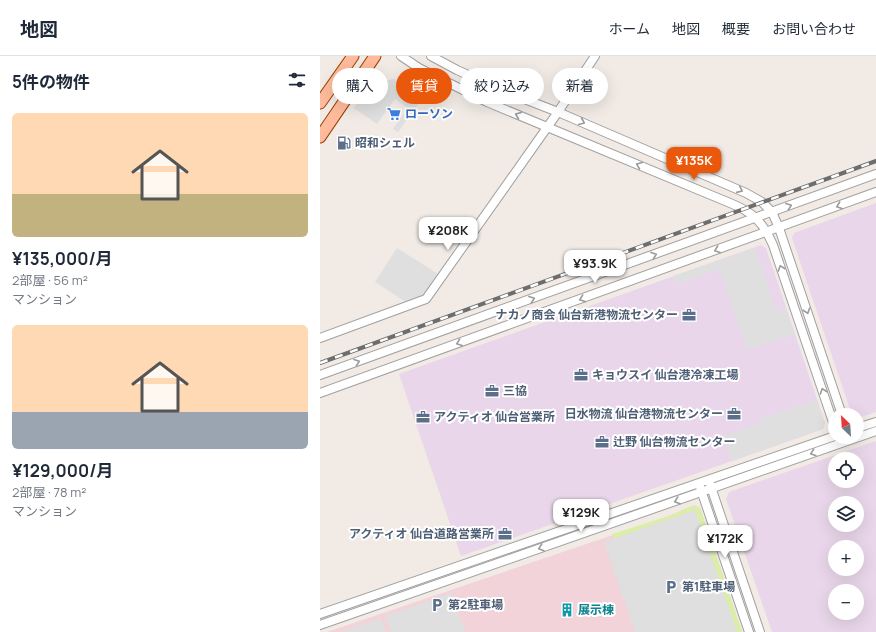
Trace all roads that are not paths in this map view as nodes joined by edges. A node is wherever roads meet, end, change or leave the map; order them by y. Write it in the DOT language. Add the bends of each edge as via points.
graph roads {
  1 [pos="353,56"];
  2 [pos="375,56"];
  3 [pos="401,56"];
  4 [pos="432,56"];
  5 [pos="595,56"];
  6 [pos="320,103"];
  7 [pos="558,112"];
  8 [pos="547,127"];
  9 [pos="320,137"];
  10 [pos="876,174"];
  11 [pos="876,192"];
  12 [pos="772,212"];
  13 [pos="756,218"];
  14 [pos="779,228"];
  15 [pos="767,232"];
  16 [pos="320,338"];
  17 [pos="320,375"];
  18 [pos="320,393"];
  19 [pos="828,408"];
  20 [pos="840,408"];
  21 [pos="876,422"];
  22 [pos="864,426"];
  23 [pos="876,431"];
  24 [pos="864,434"];
  25 [pos="828,438"];
  26 [pos="830,444"];
  27 [pos="708,479"];
  28 [pos="699,483"];
  29 [pos="711,488"];
  30 [pos="702,492"];
  31 [pos="320,614"];
  32 [pos="320,625"];
  33 [pos="749,632"];
  34 [pos="760,632"];
  1 -- 6 [label="main road"];
  2 -- 9 [label="main road"];
  8 -- 3 [label="street, one-way" via="452,86"];
  4 -- 7 [label="street" via="500,90"];
  5 -- 7 [label="street"];
  7 -- 8 [label="street"];
  7 -- 12 [label="street, one-way" via="746,193 762,202"];
  13 -- 8 [label="street, one-way" via="744,209"];
  8 -- 16 [label="street" via="426,299"];
  12 -- 10 [label="street, one-way"];
  11 -- 14 [label="street, one-way"];
  12 -- 13 [label="street"];
  12 -- 14 [label="street"];
  13 -- 15 [label="street"];
  17 -- 13 [label="street, one-way"];
  14 -- 15 [label="street"];
  14 -- 20 [label="street, one-way"];
  15 -- 18 [label="street, one-way"];
  19 -- 15 [label="street, one-way"];
  21 -- 22 [label="street"];
  23 -- 24 [label="street"];
  25 -- 27 [label="street"];
  26 -- 29 [label="street, one-way"];
  27 -- 28 [label="street"];
  27 -- 29 [label="street"];
  28 -- 30 [label="street"];
  28 -- 31 [label="street"];
  29 -- 30 [label="street"];
  29 -- 34 [label="street"];
  30 -- 32 [label="street, one-way"];
  30 -- 33 [label="street"];
}
